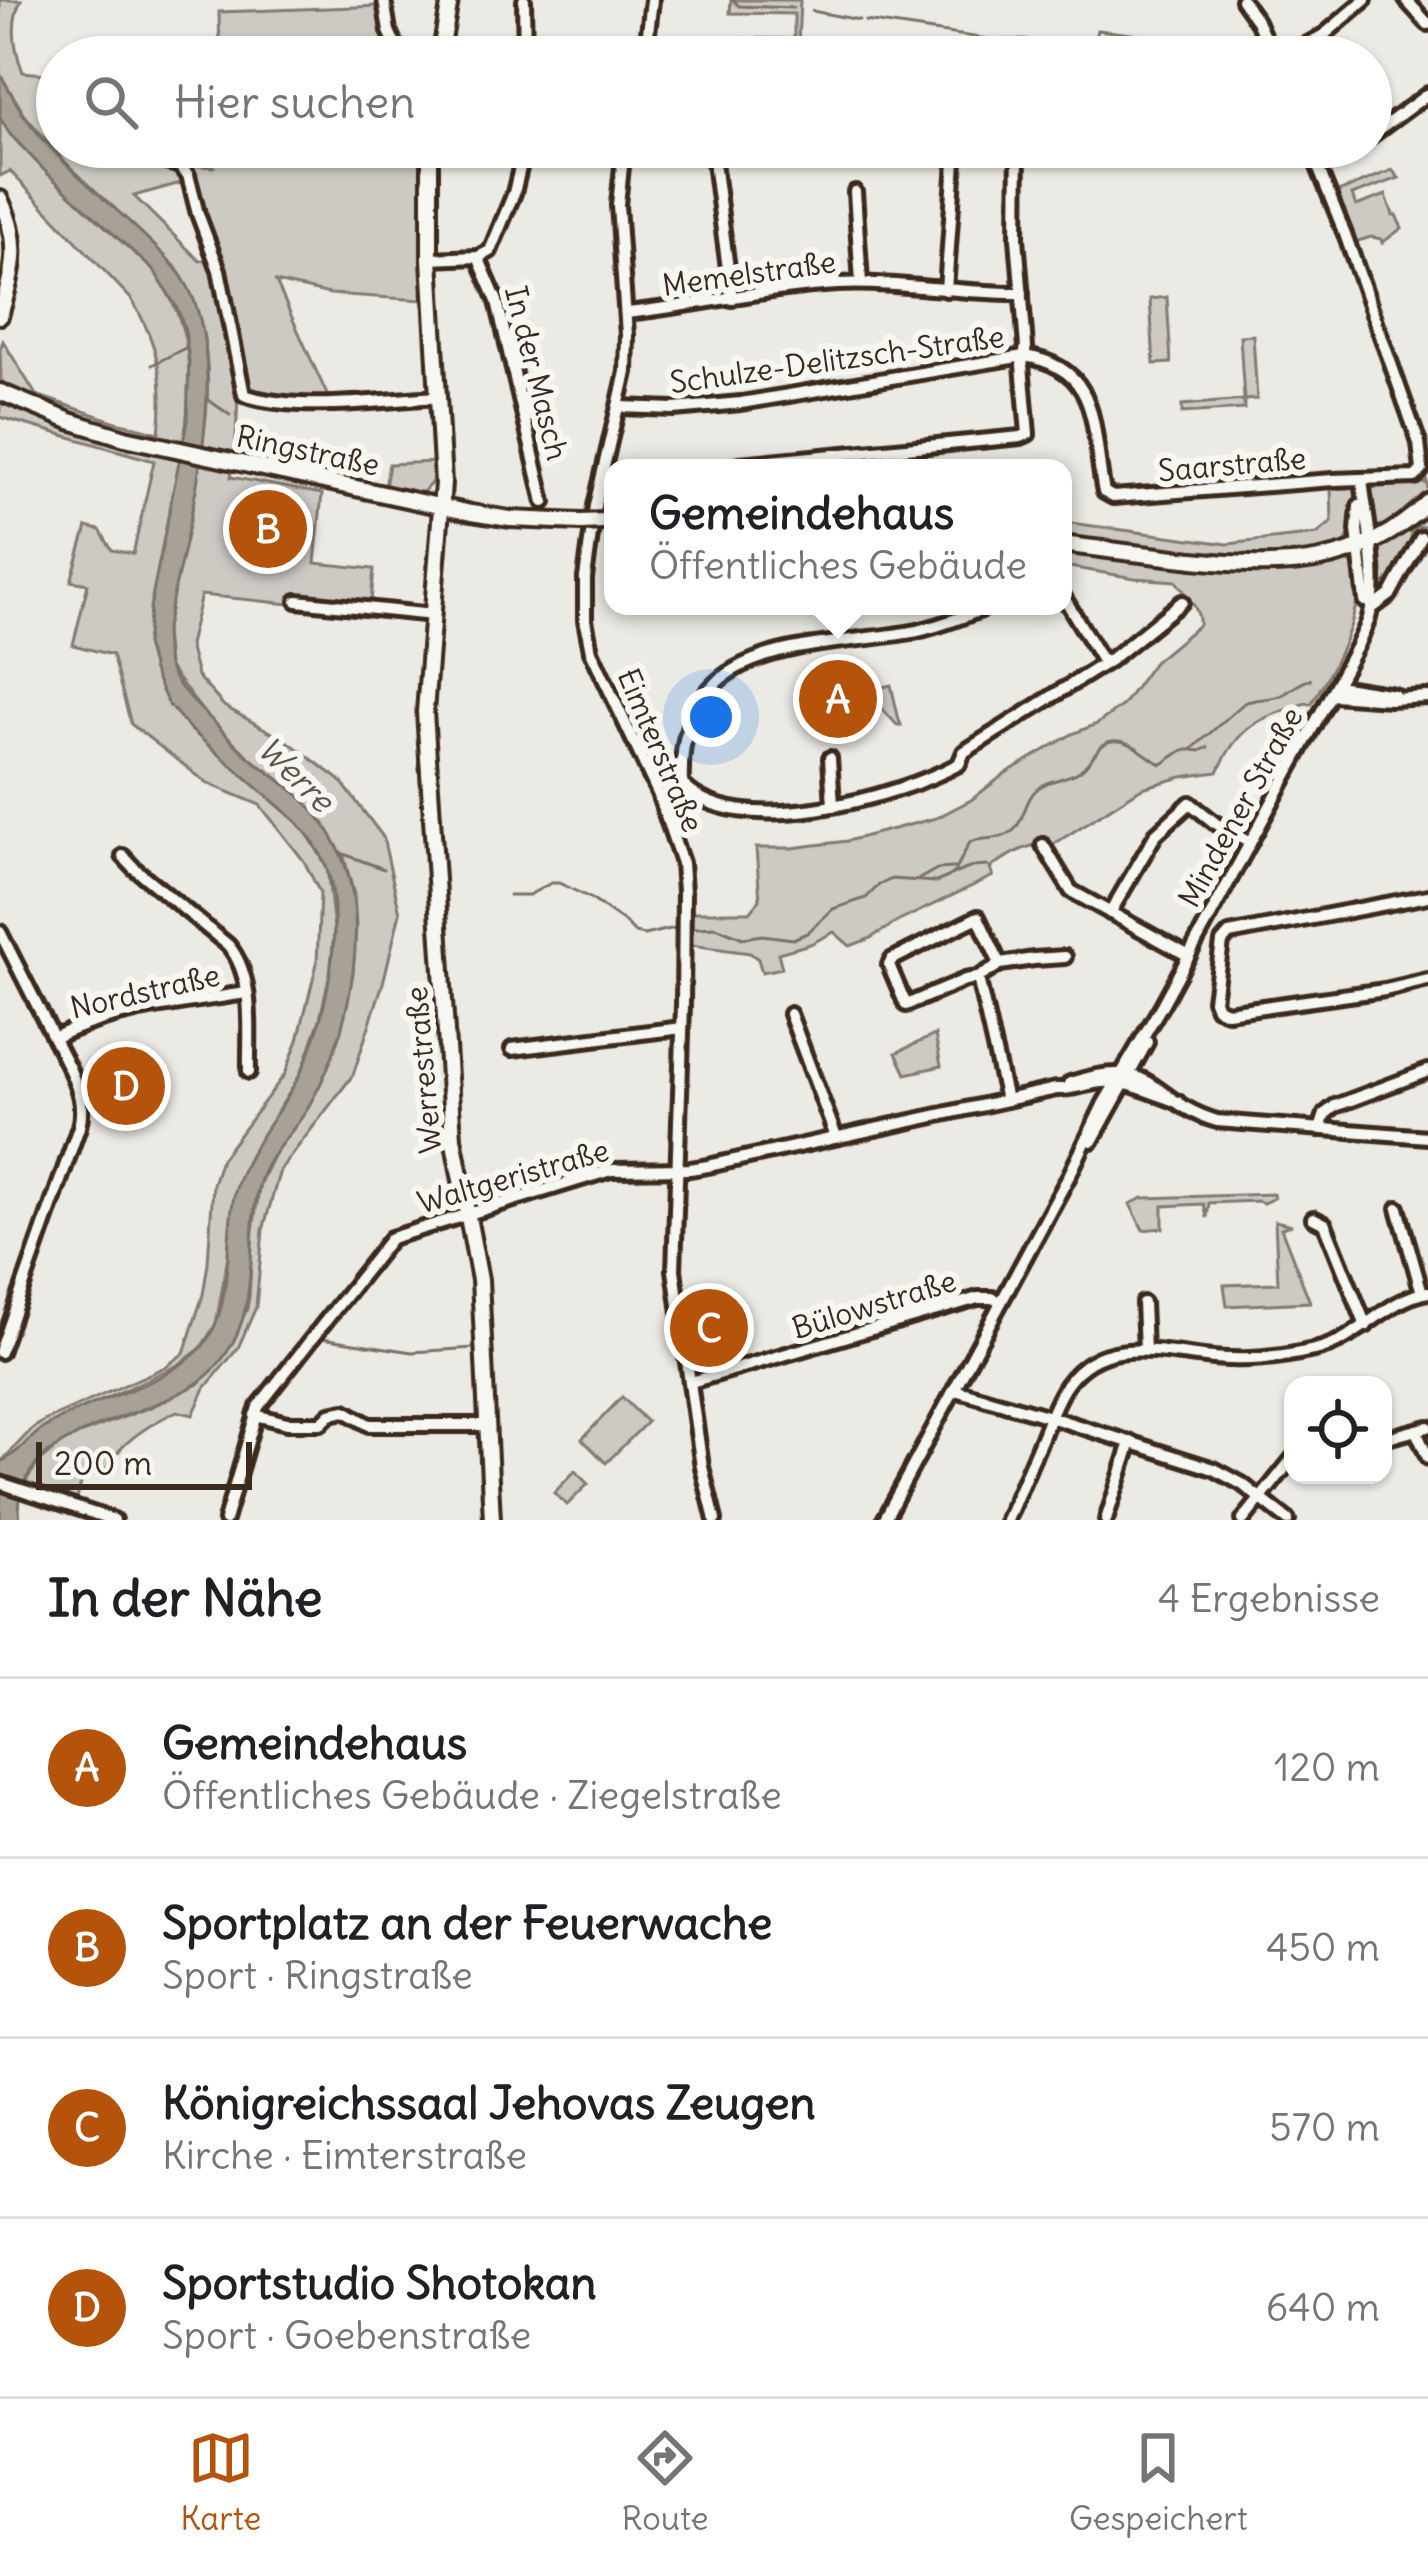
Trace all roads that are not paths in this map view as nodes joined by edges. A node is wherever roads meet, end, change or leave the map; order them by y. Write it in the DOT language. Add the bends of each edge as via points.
graph roads {
  1 [pos="384,0"];
  2 [pos="450,0"];
  3 [pos="524,0"];
  4 [pos="652,0"];
  5 [pos="1242,0"];
  6 [pos="1366,0"];
  7 [pos="1406,0"];
  8 [pos="1428,24"];
  9 [pos="391,36"];
  10 [pos="444,36"];
  11 [pos="525,36"];
  12 [pos="648,36"];
  13 [pos="1264,36"];
  14 [pos="1322,36"];
  15 [pos="1428,94"];
  16 [pos="1392,121"];
  17 [pos="183,168"];
  18 [pos="430,168"];
  19 [pos="520,168"];
  20 [pos="622,168"];
  21 [pos="715,168"];
  22 [pos="955,168"];
  23 [pos="1018,168"];
  24 [pos="1319,168"];
  25 [pos="855,191"];
  26 [pos="0,200"];
  27 [pos="478,257"];
  28 [pos="430,259"];
  29 [pos="861,284"];
  30 [pos="946,290"];
  31 [pos="1022,293"];
  32 [pos="732,299"];
  33 [pos="1,311"];
  34 [pos="626,313"];
  35 [pos="0,326"];
  36 [pos="1024,356"];
  37 [pos="0,392"];
  38 [pos="438,397"];
  39 [pos="620,407"];
  40 [pos="607,459"];
  41 [pos="791,459"];
  42 [pos="604,470"];
  43 [pos="1362,479"];
  44 [pos="1107,495"];
  45 [pos="544,502"];
  46 [pos="1428,502"];
  47 [pos="443,508"];
  48 [pos="604,521"];
  49 [pos="1421,538"];
  50 [pos="1072,545"];
  51 [pos="1364,546"];
  52 [pos="297,601"];
  53 [pos="1182,602"];
  54 [pos="1371,609"];
  55 [pos="1072,611"];
  56 [pos="433,615"];
  57 [pos="966,615"];
  58 [pos="1362,634"];
  59 [pos="1104,664"];
  60 [pos="1335,690"];
  61 [pos="1428,697"];
  62 [pos="830,758"];
  63 [pos="682,784"];
  64 [pos="658,793"];
  65 [pos="833,805"];
  66 [pos="1250,842"];
  67 [pos="1043,844"];
  68 [pos="123,856"];
  69 [pos="1428,896"];
  70 [pos="1110,913"];
  71 [pos="0,932"];
  72 [pos="1189,956"];
  73 [pos="1065,957"];
  74 [pos="1000,964"];
  75 [pos="978,978"];
  76 [pos="1428,980"];
  77 [pos="246,993"];
  78 [pos="790,1014"];
  79 [pos="682,1028"];
  80 [pos="54,1038"];
  81 [pos="512,1049"];
  82 [pos="249,1072"];
  83 [pos="1428,1072"];
  84 [pos="1124,1078"];
  85 [pos="1006,1100"];
  86 [pos="1326,1130"];
  87 [pos="836,1137"];
  88 [pos="1428,1137"];
  89 [pos="675,1168"];
  90 [pos="1398,1208"];
  91 [pos="468,1213"];
  92 [pos="1313,1218"];
  93 [pos="1425,1292"];
  94 [pos="1001,1302"];
  95 [pos="1143,1304"];
  96 [pos="1366,1326"];
  97 [pos="1145,1350"];
  98 [pos="0,1352"];
  99 [pos="692,1382"];
  100 [pos="955,1390"];
  101 [pos="255,1414"];
  102 [pos="1051,1417"];
  103 [pos="488,1425"];
  104 [pos="1422,1429"];
  105 [pos="1392,1437"];
  106 [pos="1131,1442"];
  107 [pos="1428,1458"];
  108 [pos="1284,1470"];
  109 [pos="0,1483"];
  110 [pos="1261,1498"];
  111 [pos="114,1520"];
  112 [pos="225,1520"];
  113 [pos="492,1520"];
  114 [pos="715,1520"];
  115 [pos="884,1520"];
  116 [pos="1007,1520"];
  117 [pos="1106,1520"];
  118 [pos="1243,1520"];
  119 [pos="1288,1520"];
  1 -- 9 [label="street"];
  2 -- 10 [label="main road"];
  3 -- 11 [label="street"];
  4 -- 12 [label="street"];
  5 -- 13 [label="street"];
  6 -- 14 [label="street"];
  7 -- 8 [label="street"];
  15 -- 16 [label="street"];
  17 -- 38 [label="street" via="248,397"];
  18 -- 28 [label="main road, Werrestraße"];
  19 -- 27 [label="street" via="490,251"];
  20 -- 34 [label="street, Eimterstraße"];
  21 -- 32 [label="street"];
  22 -- 30 [label="street"];
  23 -- 31 [label="street"];
  24 -- 43 [label="street, Saarstraße" via="1419,443 1420,475"];
  25 -- 29 [label="street"];
  26 -- 33 [label="main road" via="14,247"];
  27 -- 28 [label="street"];
  27 -- 45 [label="street, In der Masch"];
  28 -- 38 [label="main road, Werrestraße"];
  29 -- 30 [label="street, Memelstraße"];
  29 -- 32 [label="street, Memelstraße"];
  30 -- 31 [label="street, Memelstraße"];
  31 -- 36 [label="street"];
  32 -- 34 [label="street, Memelstraße"];
  33 -- 35 [label="main road"];
  34 -- 39 [label="street, Eimterstraße"];
  36 -- 39 [label="street, Schulze-Delitzsch-Straße" via="741,403"];
  36 -- 41 [label="street" via="1025,436"];
  36 -- 44 [label="street, Schulze-Delitzsch-Straße" via="1054,363 1081,384"];
  37 -- 47 [label="main road, Ringstraße" via="152,444"];
  38 -- 47 [label="main road, Werrestraße"];
  39 -- 40 [label="street, Eimterstraße"];
  42 -- 64 [label="street, Eimterstraße" via="585,578 586,630"];
  43 -- 44 [label="street, Saarstraße"];
  43 -- 51 [label="street" via="1357,530"];
  46 -- 51 [label="main road"];
  47 -- 48 [label="main road, Ringstraße, bridge"];
  47 -- 56 [label="main road, Werrestraße"];
  49 -- 54 [label="street, Mindener Straße" via="1390,596"];
  50 -- 51 [label="main road" via="1280,566"];
  51 -- 54 [label="street, Mindener Straße" via="1372,563"];
  51 -- 58 [label="street, Mindener Straße"];
  52 -- 56 [label="street"];
  53 -- 59 [label="street"];
  54 -- 58 [label="street, Mindener Straße"];
  55 -- 59 [label="street"];
  56 -- 91 [label="main road, Werrestraße" via="426,730 453,1138"];
  57 -- 63 [label="street" via="742,664 698,707"];
  58 -- 60 [label="street, Mindener Straße"];
  59 -- 65 [label="street" via="964,752 959,764"];
  60 -- 61 [label="street"];
  60 -- 66 [label="street, Mindener Straße"];
  62 -- 65 [label="street"];
  63 -- 64 [label="street"];
  63 -- 65 [label="street" via="701,799 753,814"];
  64 -- 79 [label="street, Eimterstraße" via="683,873"];
  66 -- 70 [label="street" via="1190,802 1156,834"];
  66 -- 72 [label="street, Mindener Straße"];
  67 -- 70 [label="street" via="1071,891"];
  68 -- 77 [label="street, Nordstraße" via="228,945"];
  69 -- 76 [label="street" via="1229,934 1215,1004 1227,1012"];
  70 -- 72 [label="street"];
  71 -- 80 [label="street"];
  72 -- 84 [label="street, Mindener Straße"];
  73 -- 74 [label="street"];
  74 -- 75 [label="street"];
  74 -- 75 [label="street" via="978,917 889,965 906,1005"];
  75 -- 85 [label="street"];
  77 -- 80 [label="street, Nordstraße" via="102,1020"];
  77 -- 82 [label="street, Nordstraße"];
  78 -- 87 [label="street"];
  79 -- 81 [label="street"];
  79 -- 89 [label="street, Eimterstraße"];
  80 -- 98 [label="street" via="77,1086 82,1119"];
  83 -- 86 [label="street" via="1335,1106"];
  84 -- 85 [label="street, Waltgeristraße"];
  84 -- 86 [label="street" via="1217,1121"];
  84 -- 94 [label="street, Mindener Straße"];
  85 -- 87 [label="street, Waltgeristraße"];
  86 -- 88 [label="street"];
  87 -- 89 [label="street, Waltgeristraße"];
  89 -- 91 [label="street, Waltgeristraße" via="611,1170"];
  89 -- 99 [label="street, Eimterstraße" via="675,1290"];
  90 -- 93 [label="street"];
  91 -- 101 [label="street, Waltgeristraße" via="391,1238"];
  91 -- 103 [label="main road, Werrestraße"];
  92 -- 96 [label="street" via="1325,1224"];
  93 -- 96 [label="street"];
  94 -- 99 [label="street, Bülowstraße" via="978,1298"];
  94 -- 100 [label="street, Mindener Straße"];
  95 -- 97 [label="street"];
  96 -- 97 [label="street" via="1323,1348 1250,1359"];
  97 -- 102 [label="street" via="1087,1365"];
  99 -- 114 [label="street, Eimterstraße"];
  100 -- 102 [label="street"];
  100 -- 115 [label="street, Mindener Straße"];
  101 -- 103 [label="street" via="287,1423 320,1423 345,1411 364,1424"];
  101 -- 112 [label="street, Waltgeristraße"];
  102 -- 106 [label="street"];
  102 -- 116 [label="street"];
  103 -- 113 [label="main road, Werrestraße"];
  104 -- 105 [label="street"];
  104 -- 107 [label="street"];
  106 -- 110 [label="street" via="1214,1469"];
  106 -- 117 [label="street"];
  108 -- 110 [label="street"];
  109 -- 111 [label="street"];
  110 -- 118 [label="street"];
  110 -- 119 [label="street"];
}
